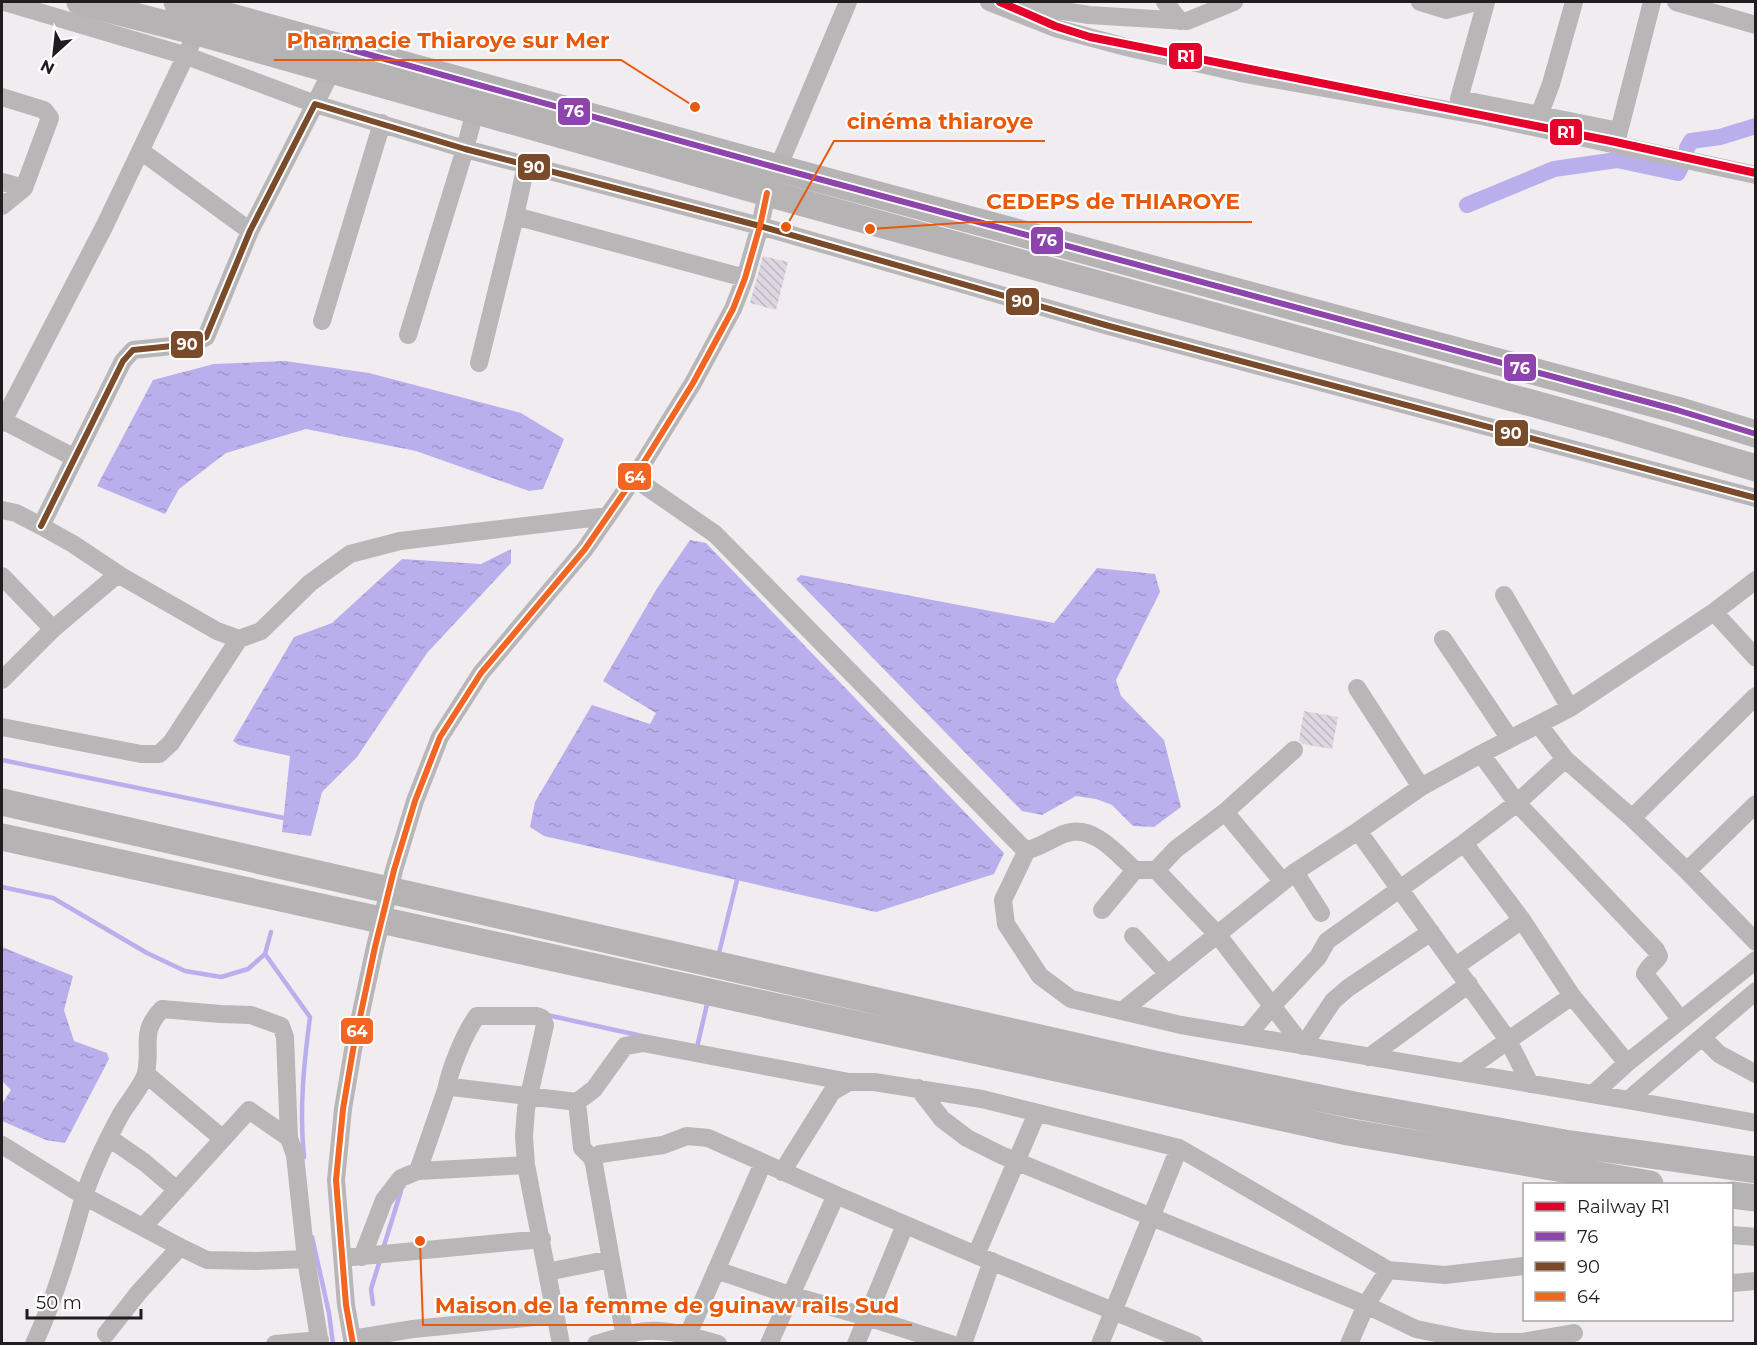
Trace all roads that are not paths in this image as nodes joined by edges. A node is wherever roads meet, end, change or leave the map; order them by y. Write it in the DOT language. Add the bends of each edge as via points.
graph roads {
  1 [pos="5,2"];
  2 [pos="80,2"];
  3 [pos="177,2"];
  4 [pos="848,2"];
  5 [pos="1165,2"];
  6 [pos="1234,2"];
  7 [pos="1420,2"];
  8 [pos="1476,2"];
  9 [pos="1486,2"];
  10 [pos="1574,2"];
  11 [pos="1652,2"];
  12 [pos="1676,2"];
  13 [pos="995,4"];
  14 [pos="244,11"];
  15 [pos="1180,21"];
  16 [pos="1755,26"];
  17 [pos="192,44"];
  18 [pos="332,70"];
  19 [pos="2,96"];
  20 [pos="315,104"];
  21 [pos="475,111"];
  22 [pos="382,123"];
  23 [pos="1535,128"];
  24 [pos="1617,138"];
  25 [pos="465,149"];
  26 [pos="141,151"];
  27 [pos="526,165"];
  28 [pos="778,168"];
  29 [pos="1755,175"];
  30 [pos="2,182"];
  31 [pos="24,188"];
  32 [pos="767,193"];
  33 [pos="2,206"];
  34 [pos="515,216"];
  35 [pos="760,226"];
  36 [pos="250,231"];
  37 [pos="745,278"];
  38 [pos="322,321"];
  39 [pos="408,335"];
  40 [pos="479,363"];
  41 [pos="2,421"];
  42 [pos="1755,434"];
  43 [pos="75,458"];
  44 [pos="1755,468"];
  45 [pos="634,478"];
  46 [pos="1755,498"];
  47 [pos="2,510"];
  48 [pos="608,516"];
  49 [pos="41,526"];
  50 [pos="118,574"];
  51 [pos="2,576"];
  52 [pos="1755,580"];
  53 [pos="1504,595"];
  54 [pos="1714,612"];
  55 [pos="53,629"];
  56 [pos="238,639"];
  57 [pos="1443,639"];
  58 [pos="1755,658"];
  59 [pos="4,672"];
  60 [pos="1357,688"];
  61 [pos="1755,696"];
  62 [pos="1570,708"];
  63 [pos="1539,725"];
  64 [pos="2,727"];
  65 [pos="1510,739"];
  66 [pos="1294,750"];
  67 [pos="1481,754"];
  68 [pos="1565,759"];
  69 [pos="1421,787"];
  70 [pos="2,802"];
  71 [pos="1517,803"];
  72 [pos="1755,805"];
  73 [pos="1225,812"];
  74 [pos="1632,818"];
  75 [pos="1358,831"];
  76 [pos="2,837"];
  77 [pos="1464,843"];
  78 [pos="1027,850"];
  79 [pos="1135,870"];
  80 [pos="1156,870"];
  81 [pos="1687,871"];
  82 [pos="1289,877"];
  83 [pos="1400,888"];
  84 [pos="1102,910"];
  85 [pos="1322,913"];
  86 [pos="1522,920"];
  87 [pos="1431,932"];
  88 [pos="1217,934"];
  89 [pos="1133,936"];
  90 [pos="1755,942"];
  91 [pos="1755,960"];
  92 [pos="1456,966"];
  93 [pos="1168,974"];
  94 [pos="1468,984"];
  95 [pos="1755,991"];
  96 [pos="1572,996"];
  97 [pos="1272,1006"];
  98 [pos="1122,1011"];
  99 [pos="1681,1020"];
  100 [pos="1247,1036"];
  101 [pos="1702,1037"];
  102 [pos="1508,1040"];
  103 [pos="1303,1046"];
  104 [pos="1369,1057"];
  105 [pos="1627,1063"];
  106 [pos="1463,1072"];
  107 [pos="146,1074"];
  108 [pos="1755,1074"];
  109 [pos="849,1082"];
  110 [pos="1530,1084"];
  111 [pos="918,1088"];
  112 [pos="446,1090"];
  113 [pos="1593,1094"];
  114 [pos="530,1095"];
  115 [pos="1628,1100"];
  116 [pos="577,1102"];
  117 [pos="1037,1113"];
  118 [pos="1755,1122"];
  119 [pos="110,1138"];
  120 [pos="289,1138"];
  121 [pos="223,1139"];
  122 [pos="2,1145"];
  123 [pos="1179,1148"];
  124 [pos="592,1158"];
  125 [pos="1017,1162"];
  126 [pos="763,1163"];
  127 [pos="526,1165"];
  128 [pos="1755,1170"];
  129 [pos="418,1171"];
  130 [pos="782,1172"];
  131 [pos="1639,1183"];
  132 [pos="177,1190"];
  133 [pos="1733,1195"];
  134 [pos="84,1196"];
  135 [pos="836,1196"];
  136 [pos="1755,1198"];
  137 [pos="1152,1217"];
  138 [pos="905,1225"];
  139 [pos="143,1227"];
  140 [pos="1733,1235"];
  141 [pos="1755,1237"];
  142 [pos="542,1239"];
  143 [pos="180,1247"];
  144 [pos="362,1257"];
  145 [pos="341,1258"];
  146 [pos="984,1258"];
  147 [pos="306,1259"];
  148 [pos="611,1259"];
  149 [pos="1523,1266"];
  150 [pos="716,1270"];
  151 [pos="1388,1270"];
  152 [pos="547,1272"];
  153 [pos="1755,1281"];
  154 [pos="1733,1283"];
  155 [pos="790,1295"];
  156 [pos="1366,1305"];
  157 [pos="1114,1311"];
  158 [pos="555,1315"];
  159 [pos="867,1317"];
  160 [pos="1573,1332"];
  161 [pos="106,1334"];
  162 [pos="625,1340"];
  163 [pos="686,1340"];
  164 [pos="352,1341"];
  165 [pos="320,1342"];
  166 [pos="34,1344"];
  167 [pos="276,1344"];
  168 [pos="561,1344"];
  169 [pos="597,1344"];
  170 [pos="718,1344"];
  171 [pos="769,1344"];
  172 [pos="856,1344"];
  173 [pos="951,1344"];
  174 [pos="963,1344"];
  175 [pos="1100,1344"];
  176 [pos="1194,1344"];
  177 [pos="1349,1344"];
  1 -- 17 [label="street"];
  2 -- 17 [label="highway"];
  3 -- 14 [label="highway"];
  4 -- 28 [label="street"];
  5 -- 15 [label="street"];
  6 -- 15 [label="street"];
  7 -- 8 [label="street" via="1446,10"];
  9 -- 24 [label="street" via="1459,99"];
  10 -- 23 [label="street"];
  11 -- 24 [label="street"];
  12 -- 16 [label="street"];
  13 -- 15 [label="street"];
  13 -- 23 [label="street" via="1074,34 1126,47 1245,74"];
  14 -- 28 [label="highway"];
  17 -- 18 [label="highway"];
  17 -- 20 [label="street"];
  17 -- 26 [label="street"];
  18 -- 20 [label="street"];
  18 -- 21 [label="highway"];
  19 -- 31 [label="street" via="45,110 50,118"];
  20 -- 22 [label="street"];
  20 -- 36 [label="street"];
  21 -- 25 [label="street"];
  21 -- 32 [label="highway"];
  22 -- 25 [label="street"];
  22 -- 38 [label="street"];
  23 -- 24 [label="street"];
  24 -- 29 [label="street"];
  25 -- 27 [label="street"];
  25 -- 39 [label="street"];
  26 -- 36 [label="street"];
  26 -- 41 [label="street"];
  27 -- 34 [label="street"];
  27 -- 35 [label="street"];
  28 -- 42 [label="highway"];
  30 -- 31 [label="street"];
  31 -- 33 [label="street"];
  32 -- 35 [label="street"];
  32 -- 44 [label="highway"];
  34 -- 37 [label="street"];
  34 -- 40 [label="street"];
  35 -- 37 [label="street"];
  35 -- 46 [label="street" via="1109,326"];
  36 -- 43 [label="street" via="206,337 192,344 133,350 123,361"];
  37 -- 45 [label="street" via="734,309 693,383"];
  41 -- 43 [label="street"];
  43 -- 49 [label="street"];
  45 -- 48 [label="street"];
  45 -- 78 [label="street" via="715,534"];
  47 -- 49 [label="street"];
  48 -- 56 [label="street" via="400,541 350,554 310,583 261,631"];
  48 -- 145 [label="street" via="576,561 482,672 440,737 415,801 375,947 343,1109 336,1180"];
  49 -- 50 [label="street"];
  50 -- 55 [label="street"];
  50 -- 56 [label="street"];
  51 -- 55 [label="street"];
  52 -- 54 [label="street"];
  53 -- 62 [label="street"];
  54 -- 58 [label="street"];
  54 -- 62 [label="street"];
  55 -- 59 [label="street"];
  56 -- 64 [label="street" via="171,743 159,754 141,754"];
  57 -- 65 [label="street"];
  60 -- 69 [label="street"];
  61 -- 74 [label="street"];
  62 -- 63 [label="street"];
  63 -- 65 [label="street"];
  63 -- 68 [label="street"];
  65 -- 67 [label="street"];
  66 -- 73 [label="street"];
  67 -- 69 [label="street"];
  67 -- 71 [label="street"];
  68 -- 71 [label="street"];
  68 -- 74 [label="street"];
  69 -- 75 [label="street"];
  70 -- 128 [label="highway" via="1154,1064 1565,1143"];
  71 -- 77 [label="street"];
  71 -- 99 [label="street" via="1656,950 1659,956 1645,974"];
  72 -- 81 [label="street"];
  73 -- 80 [label="street" via="1176,849"];
  73 -- 82 [label="street"];
  74 -- 81 [label="street"];
  75 -- 82 [label="street"];
  75 -- 83 [label="street"];
  76 -- 131 [label="highway" via="1348,1132"];
  77 -- 83 [label="street"];
  77 -- 86 [label="street"];
  78 -- 79 [label="street" via="1068,832 1090,833"];
  78 -- 98 [label="street" via="1003,900 1006,924 1040,976 1071,999"];
  79 -- 80 [label="street"];
  79 -- 84 [label="street"];
  80 -- 88 [label="street"];
  81 -- 90 [label="street"];
  82 -- 85 [label="street"];
  82 -- 88 [label="street"];
  83 -- 87 [label="street"];
  83 -- 97 [label="street" via="1327,941 1318,957"];
  86 -- 92 [label="street"];
  86 -- 96 [label="street"];
  87 -- 92 [label="street"];
  87 -- 103 [label="street" via="1347,988 1333,1001"];
  88 -- 93 [label="street"];
  88 -- 97 [label="street"];
  89 -- 93 [label="street"];
  91 -- 99 [label="street"];
  92 -- 94 [label="street"];
  93 -- 98 [label="street"];
  94 -- 102 [label="street"];
  94 -- 104 [label="street"];
  95 -- 101 [label="street"];
  96 -- 102 [label="street"];
  96 -- 105 [label="street"];
  97 -- 100 [label="street"];
  97 -- 103 [label="street"];
  98 -- 100 [label="street"];
  99 -- 105 [label="street"];
  100 -- 103 [label="street"];
  101 -- 108 [label="street" via="1719,1054"];
  101 -- 115 [label="street"];
  102 -- 106 [label="street"];
  102 -- 110 [label="street"];
  103 -- 104 [label="street"];
  104 -- 106 [label="street"];
  105 -- 113 [label="street"];
  106 -- 110 [label="street"];
  107 -- 119 [label="street"];
  107 -- 120 [label="street" via="149,1026 162,1009 251,1015 281,1026 285,1036"];
  107 -- 121 [label="street"];
  109 -- 111 [label="street"];
  109 -- 116 [label="street" via="643,1043 625,1046 594,1089"];
  109 -- 130 [label="street" via="831,1092"];
  110 -- 113 [label="street"];
  111 -- 117 [label="street"];
  111 -- 125 [label="street" via="942,1119 967,1138"];
  112 -- 114 [label="street" via="452,1087"];
  112 -- 114 [label="street" via="477,1016 537,1016 545,1025"];
  112 -- 129 [label="street"];
  113 -- 115 [label="street"];
  114 -- 116 [label="street"];
  114 -- 127 [label="street" via="526,1110"];
  115 -- 118 [label="street"];
  116 -- 124 [label="street" via="582,1148"];
  117 -- 123 [label="street"];
  117 -- 125 [label="street"];
  119 -- 132 [label="street"];
  119 -- 134 [label="street" via="93,1168"];
  120 -- 121 [label="street" via="249,1110"];
  120 -- 147 [label="street" via="295,1155"];
  121 -- 132 [label="street"];
  122 -- 134 [label="street"];
  123 -- 137 [label="street"];
  123 -- 151 [label="street"];
  124 -- 126 [label="street" via="663,1145 687,1136 708,1138"];
  124 -- 148 [label="street"];
  125 -- 137 [label="street"];
  125 -- 146 [label="street"];
  126 -- 130 [label="street"];
  126 -- 150 [label="street"];
  127 -- 129 [label="street"];
  127 -- 142 [label="street"];
  129 -- 144 [label="street" via="400,1178 384,1200"];
  130 -- 135 [label="street"];
  132 -- 139 [label="street"];
  133 -- 136 [label="highway"];
  134 -- 139 [label="street"];
  134 -- 166 [label="street" via="66,1261"];
  135 -- 138 [label="street"];
  135 -- 155 [label="street"];
  137 -- 156 [label="street"];
  137 -- 157 [label="street"];
  138 -- 146 [label="street"];
  138 -- 159 [label="street"];
  139 -- 143 [label="street"];
  140 -- 141 [label="street"];
  142 -- 144 [label="street"];
  142 -- 152 [label="street"];
  143 -- 147 [label="street" via="207,1260"];
  143 -- 161 [label="street"];
  144 -- 145 [label="street"];
  145 -- 164 [label="street"];
  146 -- 157 [label="street"];
  146 -- 174 [label="street"];
  147 -- 165 [label="street"];
  148 -- 152 [label="street"];
  148 -- 162 [label="street"];
  149 -- 151 [label="street" via="1445,1275"];
  150 -- 155 [label="street"];
  150 -- 163 [label="street"];
  151 -- 156 [label="street"];
  152 -- 158 [label="street"];
  153 -- 154 [label="street"];
  155 -- 159 [label="street"];
  155 -- 171 [label="street"];
  156 -- 160 [label="street" via="1416,1329 1466,1339 1522,1342"];
  156 -- 177 [label="street"];
  157 -- 175 [label="street"];
  157 -- 176 [label="street"];
  158 -- 164 [label="street" via="413,1329"];
  158 -- 168 [label="street"];
  159 -- 172 [label="street"];
  159 -- 173 [label="street"];
  162 -- 163 [label="street" via="640,1332 663,1332"];
  162 -- 169 [label="street"];
  163 -- 170 [label="street"];
  165 -- 167 [label="street"];
}
